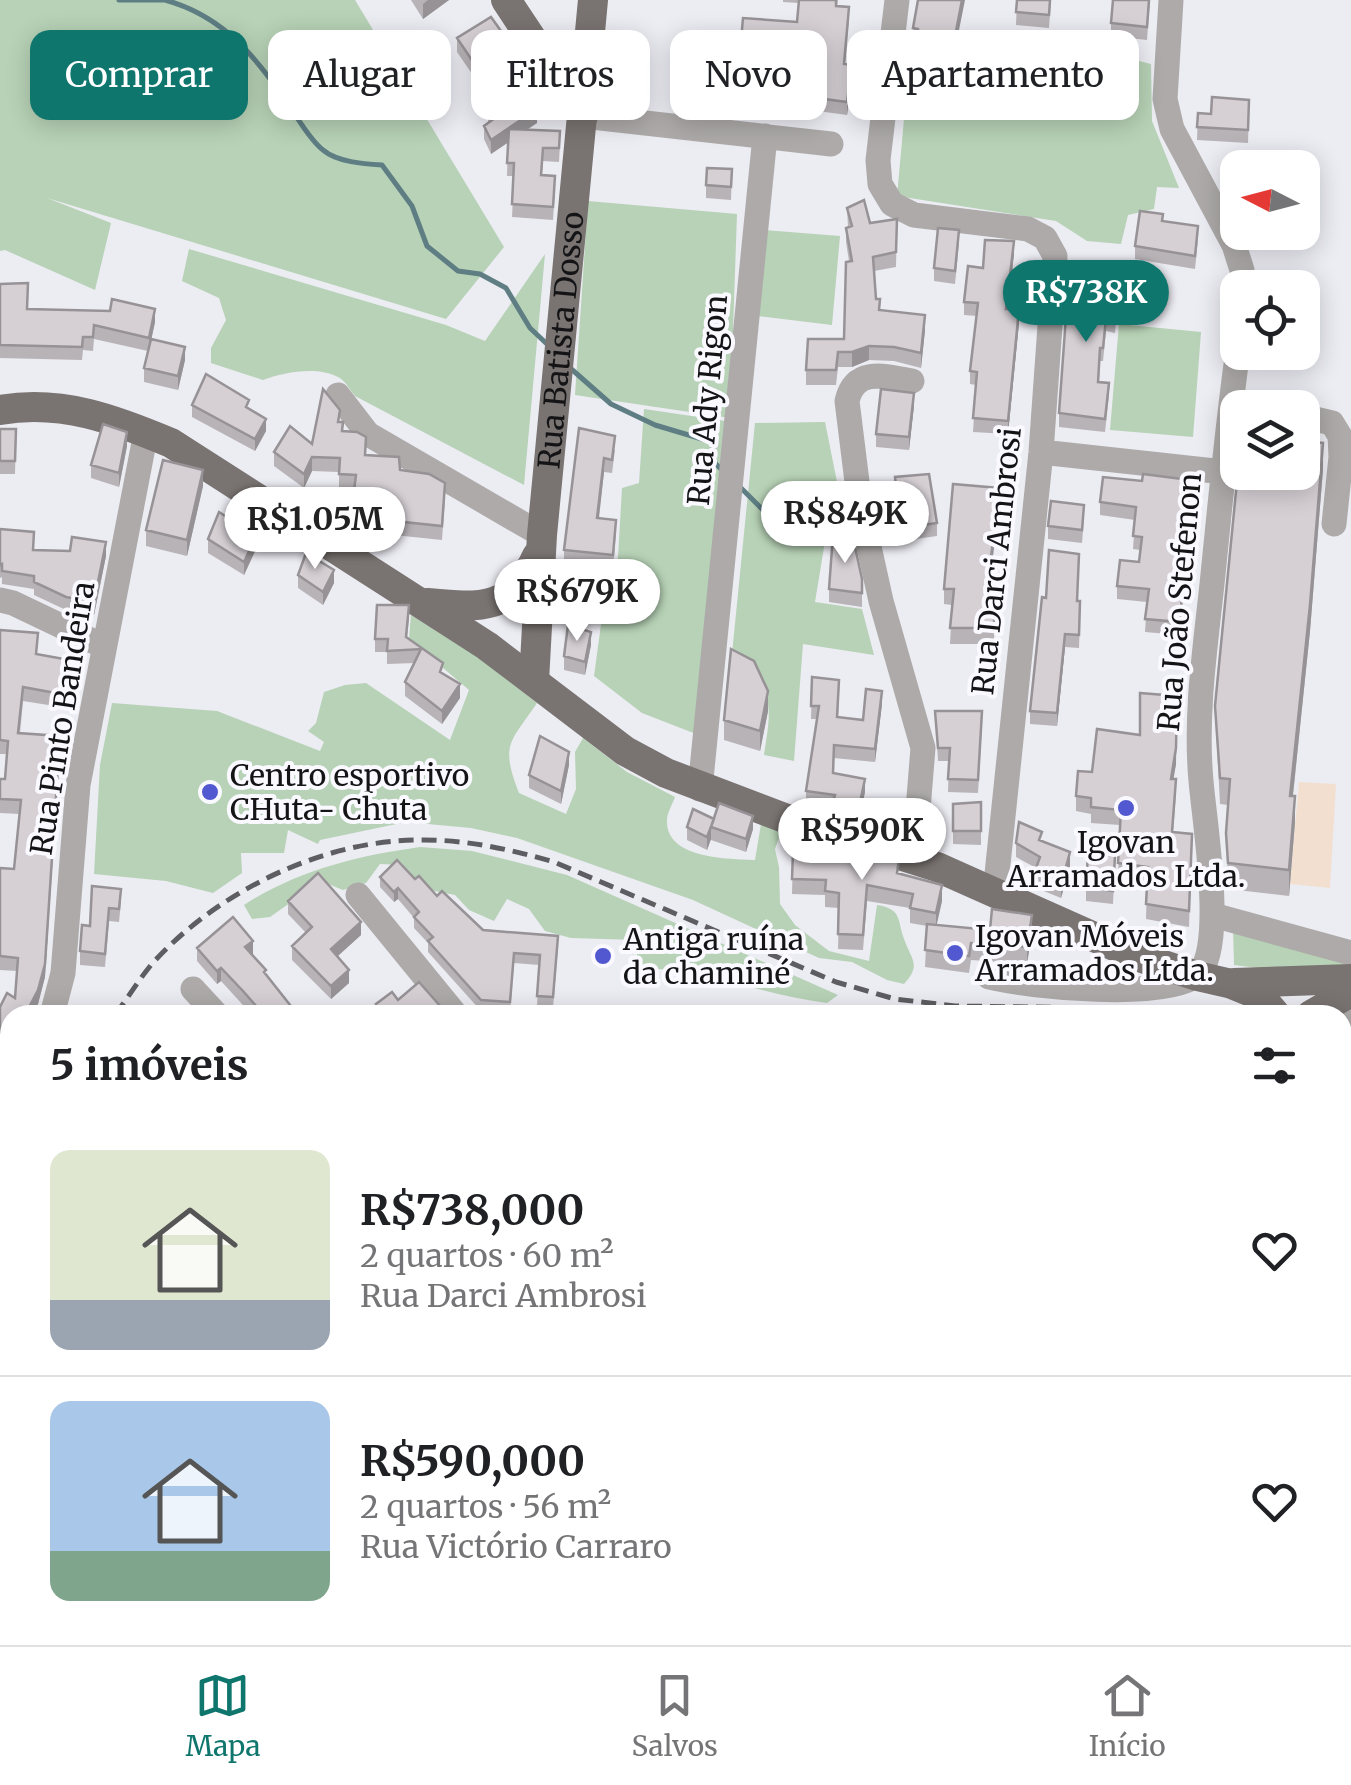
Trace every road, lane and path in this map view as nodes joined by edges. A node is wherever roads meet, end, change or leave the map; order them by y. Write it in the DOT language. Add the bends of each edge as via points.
graph roads {
  1 [pos="506,0"];
  2 [pos="593,0"];
  3 [pos="897,0"];
  4 [pos="1171,0"];
  5 [pos="525,30"];
  6 [pos="590,30"];
  7 [pos="583,120"];
  8 [pos="619,120"];
  9 [pos="765,136"];
  10 [pos="832,144"];
  11 [pos="1242,270"];
  12 [pos="912,380"];
  13 [pos="338,395"];
  14 [pos="0,410"];
  15 [pos="1320,420"];
  16 [pos="146,432"];
  17 [pos="1041,452"];
  18 [pos="1220,472"];
  19 [pos="1222,490"];
  20 [pos="1334,524"];
  21 [pos="542,540"];
  22 [pos="0,600"];
  23 [pos="419,602"];
  24 [pos="103,646"];
  25 [pos="534,681"];
  26 [pos="700,788"];
  27 [pos="914,859"];
  28 [pos="994,893"];
  29 [pos="358,895"];
  30 [pos="1213,914"];
  31 [pos="1351,953"];
  32 [pos="1197,976"];
  33 [pos="989,978"];
  34 [pos="1351,979"];
  35 [pos="1232,984"];
  36 [pos="193,989"];
  37 [pos="55,1005"];
  38 [pos="208,1005"];
  39 [pos="448,1005"];
  40 [pos="1268,1005"];
  1 -- 5 [label="main road"];
  2 -- 6 [label="main road, Rua Batista Dosso"];
  3 -- 17 [label="street, Rua Darci Ambrosi" via="878,160 880,184 892,204 914,215 1028,229 1045,238 1055,256"];
  4 -- 11 [label="street" via="1165,98 1172,128"];
  7 -- 21 [label="main road, Rua Batista Dosso"];
  8 -- 9 [label="street"];
  9 -- 10 [label="street"];
  9 -- 26 [label="street, Rua Ady Rigon"];
  12 -- 27 [label="street" via="861,378 850,388 847,414 880,601 923,748"];
  13 -- 21 [label="street" via="368,434"];
  14 -- 16 [label="main road" via="66,408"];
  15 -- 20 [label="street" via="1332,423 1340,436"];
  16 -- 23 [label="main road"];
  16 -- 24 [label="street, Rua Pinto Bandeira"];
  17 -- 18 [label="street"];
  17 -- 28 [label="street, Rua Darci Ambrosi"];
  19 -- 30 [label="street, Rua João Stefenon" via="1198,724"];
  21 -- 23 [label="main road" via="518,590 497,602"];
  21 -- 25 [label="main road, Rua Batista Dosso"];
  22 -- 24 [label="street"];
  23 -- 25 [label="main road"];
  24 -- 37 [label="street, Rua Pinto Bandeira" via="78,785 63,974"];
  25 -- 26 [label="main road" via="626,751"];
  26 -- 27 [label="main road"];
  27 -- 28 [label="main road"];
  28 -- 32 [label="main road"];
  29 -- 39 [label="street"];
  30 -- 31 [label="street"];
  30 -- 32 [label="street, Rua João Stefenon" via="1210,955"];
  32 -- 33 [label="street" via="1170,986 1110,989"];
  32 -- 35 [label="main road"];
  34 -- 35 [label="main road"];
  35 -- 40 [label="main road"];
  36 -- 38 [label="street"];
}
